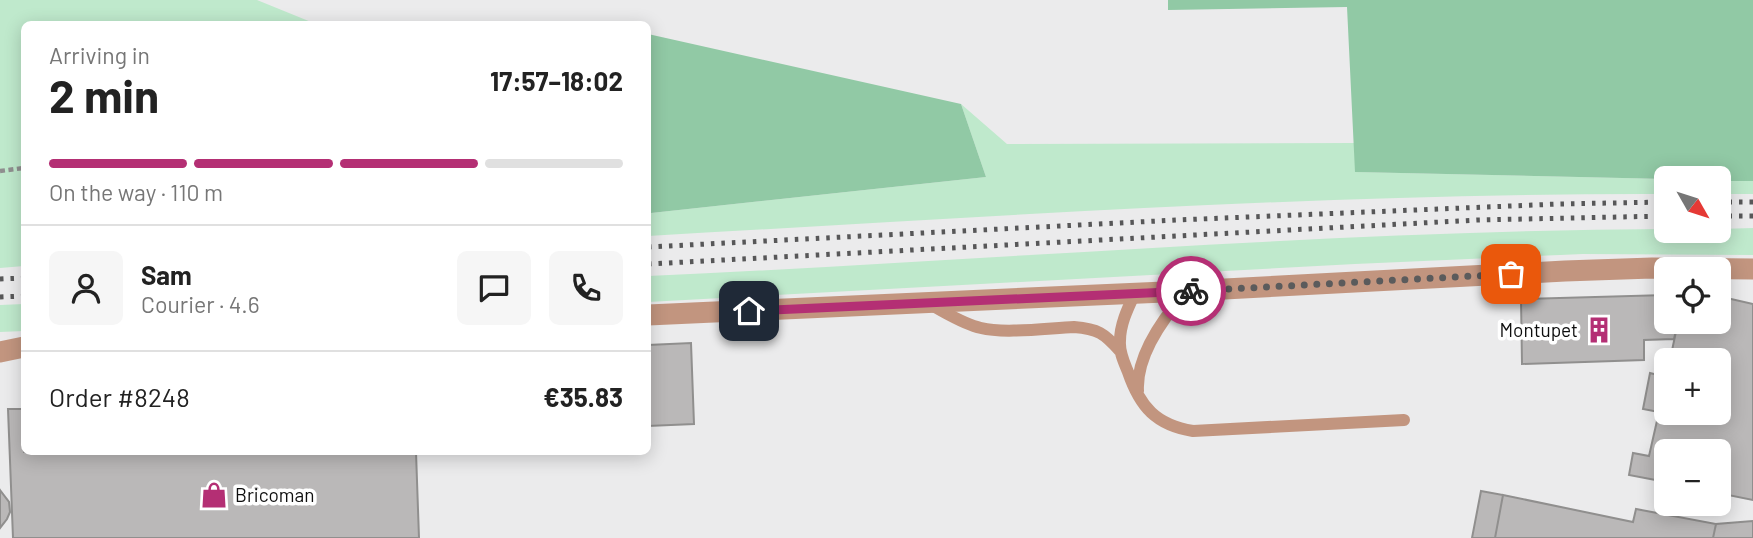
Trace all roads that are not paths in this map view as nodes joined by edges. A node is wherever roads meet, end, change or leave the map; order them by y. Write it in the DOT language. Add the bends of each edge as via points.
graph roads {
  1 [pos="1753,269"];
  2 [pos="1187,291"];
  3 [pos="1135,293"];
  4 [pos="928,304"];
  5 [pos="651,315"];
  6 [pos="21,348"];
  7 [pos="1120,351"];
  8 [pos="0,352"];
  9 [pos="1139,398"];
  10 [pos="1404,419"];
  1 -- 2 [label="street" via="1603,269"];
  2 -- 3 [label="street"];
  2 -- 9 [label="lane" via="1172,307 1144,356"];
  3 -- 4 [label="street"];
  3 -- 7 [label="lane" via="1121,328"];
  4 -- 5 [label="street"];
  4 -- 7 [label="lane" via="983,329 1086,328 1107,336"];
  6 -- 8 [label="street"];
  7 -- 9 [label="lane"];
  9 -- 10 [label="lane" via="1156,417 1193,431"];
}
